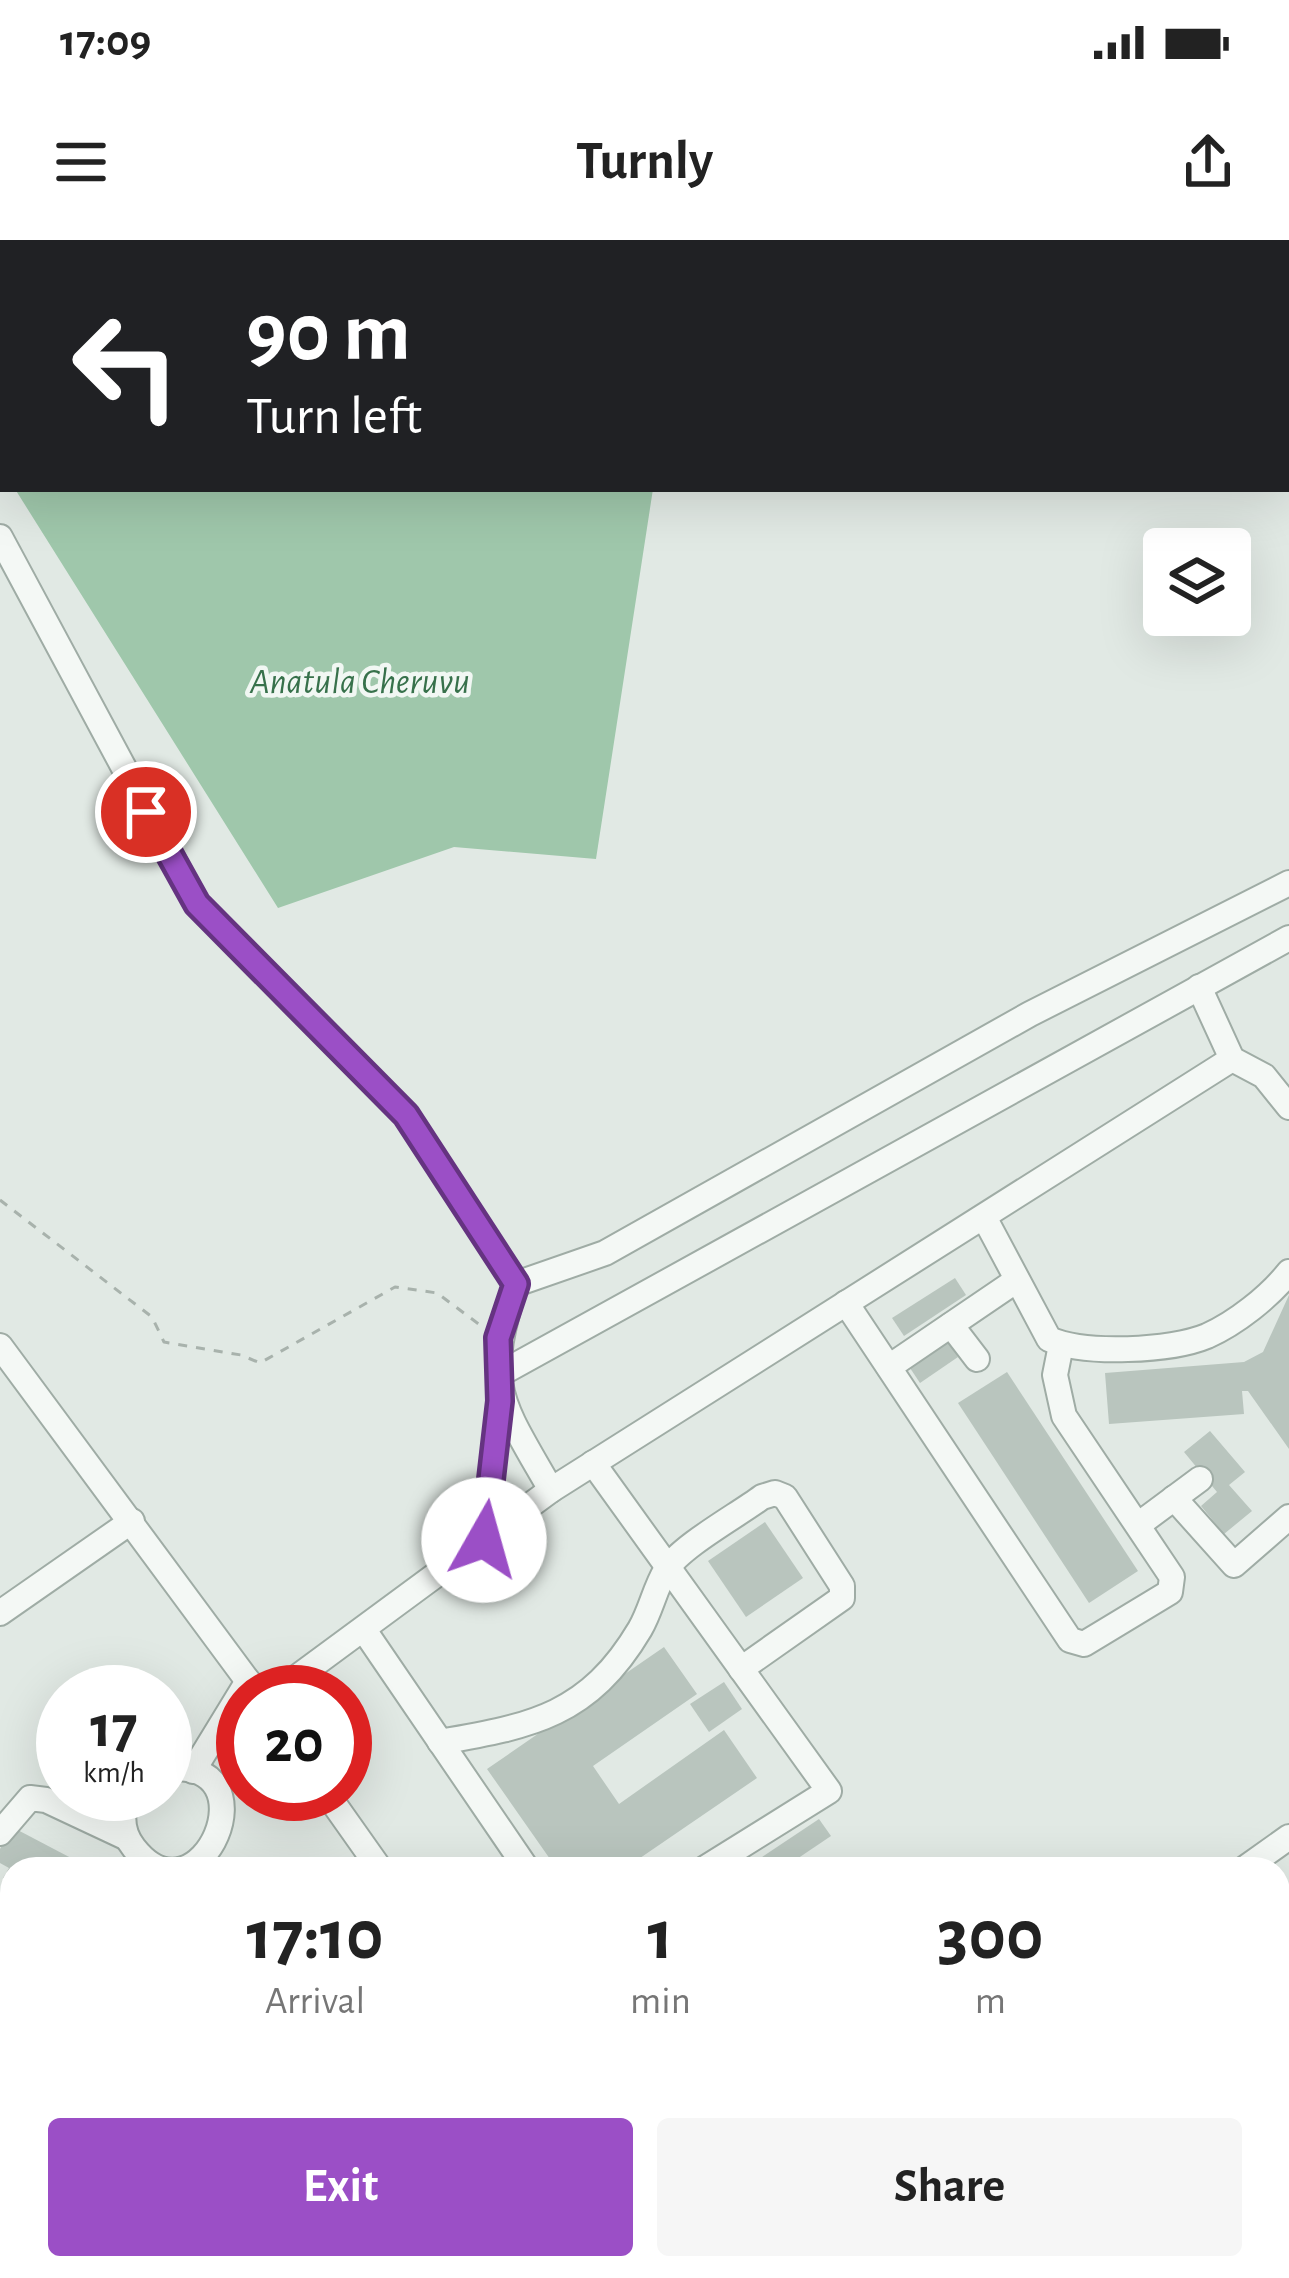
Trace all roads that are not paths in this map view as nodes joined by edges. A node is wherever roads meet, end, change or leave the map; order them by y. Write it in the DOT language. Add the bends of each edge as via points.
graph roads {
  1 [pos="0,537"];
  2 [pos="1289,883"];
  3 [pos="1289,938"];
  4 [pos="1199,987"];
  5 [pos="1232,1058"];
  6 [pos="1289,1108"];
  7 [pos="984,1217"];
  8 [pos="1289,1273"];
  9 [pos="1017,1280"];
  10 [pos="516,1284"];
  11 [pos="846,1303"];
  12 [pos="951,1325"];
  13 [pos="1061,1345"];
  14 [pos="0,1346"];
  15 [pos="977,1359"];
  16 [pos="890,1367"];
  17 [pos="500,1374"];
  18 [pos="500,1401"];
  19 [pos="593,1463"];
  20 [pos="1199,1480"];
  21 [pos="551,1490"];
  22 [pos="1174,1498"];
  23 [pos="1289,1517"];
  24 [pos="132,1521"];
  25 [pos="1138,1525"];
  26 [pos="484,1540"];
  27 [pos="668,1566"];
  28 [pos="0,1613"];
  29 [pos="364,1630"];
  30 [pos="236,1665"];
  31 [pos="315,1665"];
  32 [pos="741,1669"];
  33 [pos="216,1739"];
  34 [pos="440,1742"];
  35 [pos="193,1772"];
  36 [pos="123,1821"];
  37 [pos="347,1821"];
  38 [pos="0,1833"];
  39 [pos="1289,1837"];
  40 [pos="127,1838"];
  41 [pos="145,1857"];
  42 [pos="200,1857"];
  43 [pos="372,1857"];
  44 [pos="519,1857"];
  45 [pos="723,1857"];
  46 [pos="1261,1857"];
  1 -- 10 [label="lane" via="197,904 406,1115"];
  2 -- 10 [label="lane" via="1030,1014 605,1253"];
  3 -- 4 [label="lane"];
  4 -- 5 [label="lane"];
  4 -- 17 [label="lane"];
  5 -- 6 [label="lane" via="1264,1076"];
  5 -- 7 [label="lane"];
  7 -- 9 [label="lane"];
  7 -- 11 [label="lane"];
  8 -- 13 [label="lane" via="1205,1337"];
  9 -- 12 [label="lane"];
  9 -- 13 [label="lane" via="1049,1339"];
  10 -- 17 [label="lane" via="498,1338"];
  11 -- 16 [label="lane"];
  11 -- 19 [label="lane"];
  12 -- 15 [label="lane"];
  12 -- 16 [label="lane"];
  13 -- 25 [label="lane" via="1055,1375 1064,1416"];
  14 -- 24 [label="lane"];
  16 -- 25 [label="lane" via="1070,1640 1084,1644 1170,1592 1172,1577"];
  17 -- 18 [label="lane"];
  18 -- 21 [label="lane"];
  18 -- 26 [label="lane"];
  19 -- 21 [label="lane"];
  19 -- 27 [label="lane"];
  20 -- 22 [label="lane"];
  21 -- 26 [label="lane"];
  22 -- 23 [label="lane" via="1234,1565"];
  22 -- 25 [label="lane"];
  24 -- 28 [label="lane"];
  24 -- 30 [label="lane"];
  26 -- 29 [label="lane"];
  27 -- 32 [label="lane"];
  27 -- 32 [label="lane" via="762,1497 785,1497 842,1598"];
  27 -- 34 [label="lane" via="619,1662 586,1695 535,1724"];
  29 -- 31 [label="lane"];
  29 -- 34 [label="lane"];
  32 -- 45 [label="lane" via="829,1791"];
  33 -- 35 [label="lane"];
  34 -- 44 [label="lane"];
  35 -- 42 [label="lane" via="223,1807 219,1838"];
  36 -- 40 [label="lane"];
  37 -- 43 [label="lane"];
  38 -- 40 [label="lane" via="30,1798"];
  39 -- 46 [label="lane"];
  40 -- 41 [label="lane"];
}
